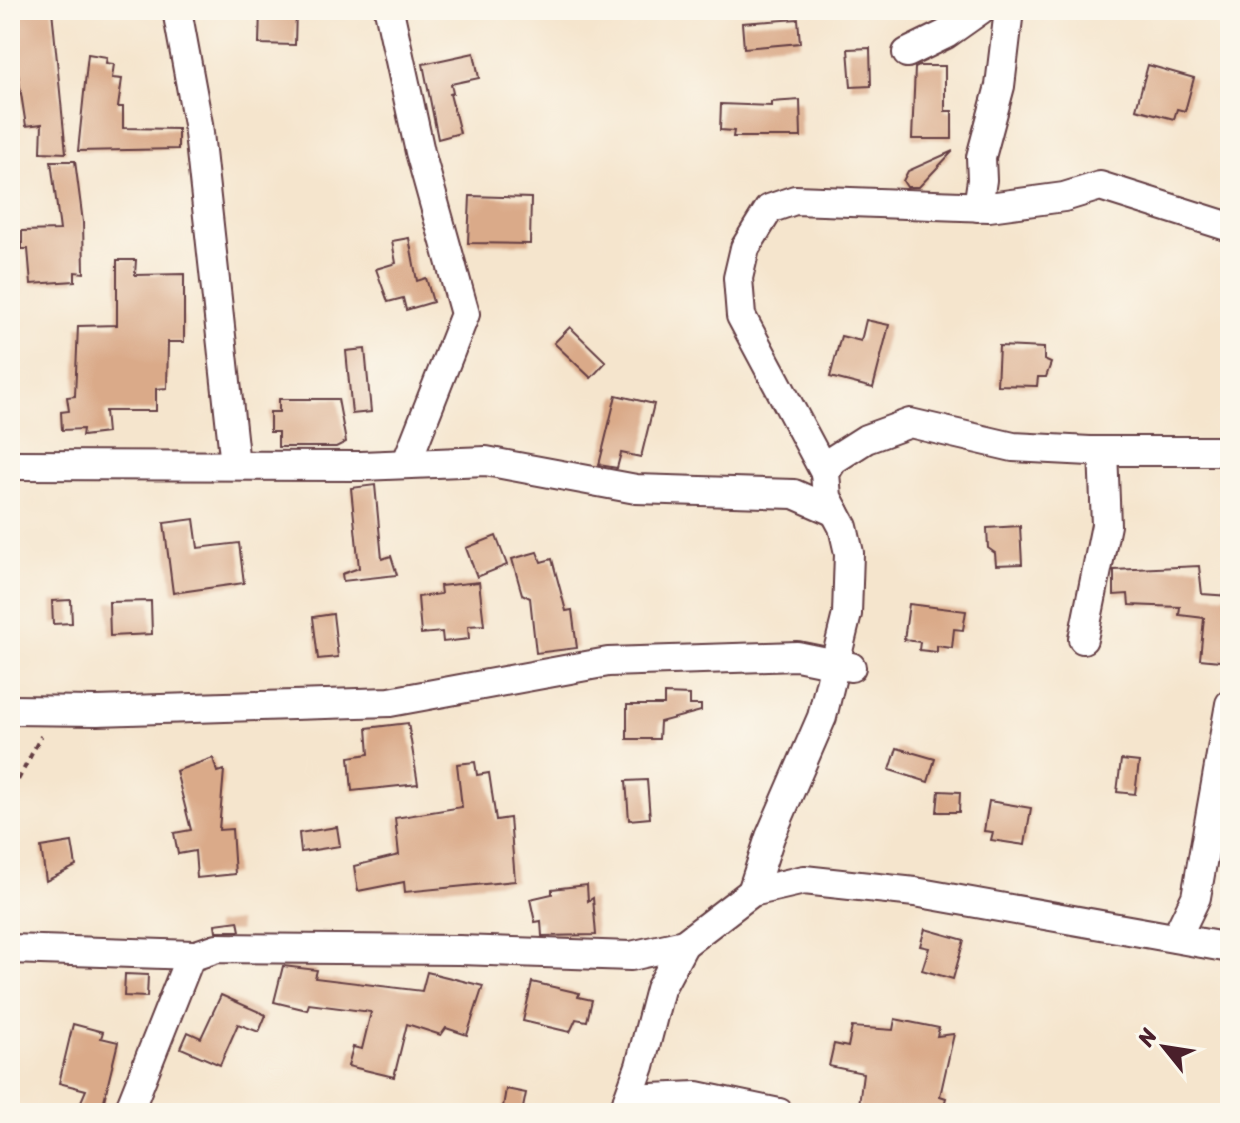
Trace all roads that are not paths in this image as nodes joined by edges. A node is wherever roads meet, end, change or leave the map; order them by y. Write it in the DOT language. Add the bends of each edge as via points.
graph roads {
  1 [pos="177,10"];
  2 [pos="389,10"];
  3 [pos="980,10"];
  4 [pos="1009,10"];
  5 [pos="907,53"];
  6 [pos="978,207"];
  7 [pos="1230,227"];
  8 [pos="1103,451"];
  9 [pos="1230,451"];
  10 [pos="406,464"];
  11 [pos="10,465"];
  12 [pos="235,465"];
  13 [pos="825,473"];
  14 [pos="835,512"];
  15 [pos="1083,639"];
  16 [pos="843,666"];
  17 [pos="1230,704"];
  18 [pos="10,710"];
  19 [pos="752,892"];
  20 [pos="1176,938"];
  21 [pos="684,944"];
  22 [pos="1230,948"];
  23 [pos="10,949"];
  24 [pos="194,955"];
  25 [pos="626,1106"];
  26 [pos="128,1113"];
  27 [pos="779,1113"];
  1 -- 12 [label="street" via="198,124"];
  2 -- 10 [label="street" via="420,152 465,314"];
  3 -- 5 [label="street"];
  4 -- 6 [label="street" via="1000,86 981,157"];
  6 -- 7 [label="street" via="1064,197 1100,186"];
  6 -- 13 [label="street" via="795,200 769,209 745,248 738,278 741,316"];
  8 -- 9 [label="street"];
  8 -- 13 [label="street" via="1013,447 910,423 866,439 833,460"];
  8 -- 15 [label="street" via="1106,525"];
  10 -- 12 [label="street"];
  10 -- 14 [label="street" via="486,461 636,489 794,494"];
  11 -- 12 [label="street"];
  13 -- 14 [label="street" via="827,497"];
  14 -- 16 [label="street" via="849,553"];
  16 -- 18 [label="street" via="797,656 608,662 390,702"];
  16 -- 19 [label="street"];
  17 -- 20 [label="street" via="1196,897"];
  19 -- 20 [label="street" via="804,880 860,886"];
  19 -- 21 [label="street"];
  20 -- 22 [label="street"];
  21 -- 24 [label="street" via="631,956 232,948"];
  21 -- 25 [label="street" via="660,989"];
  23 -- 24 [label="street"];
  24 -- 26 [label="street"];
  25 -- 27 [label="street" via="697,1096"];
}
